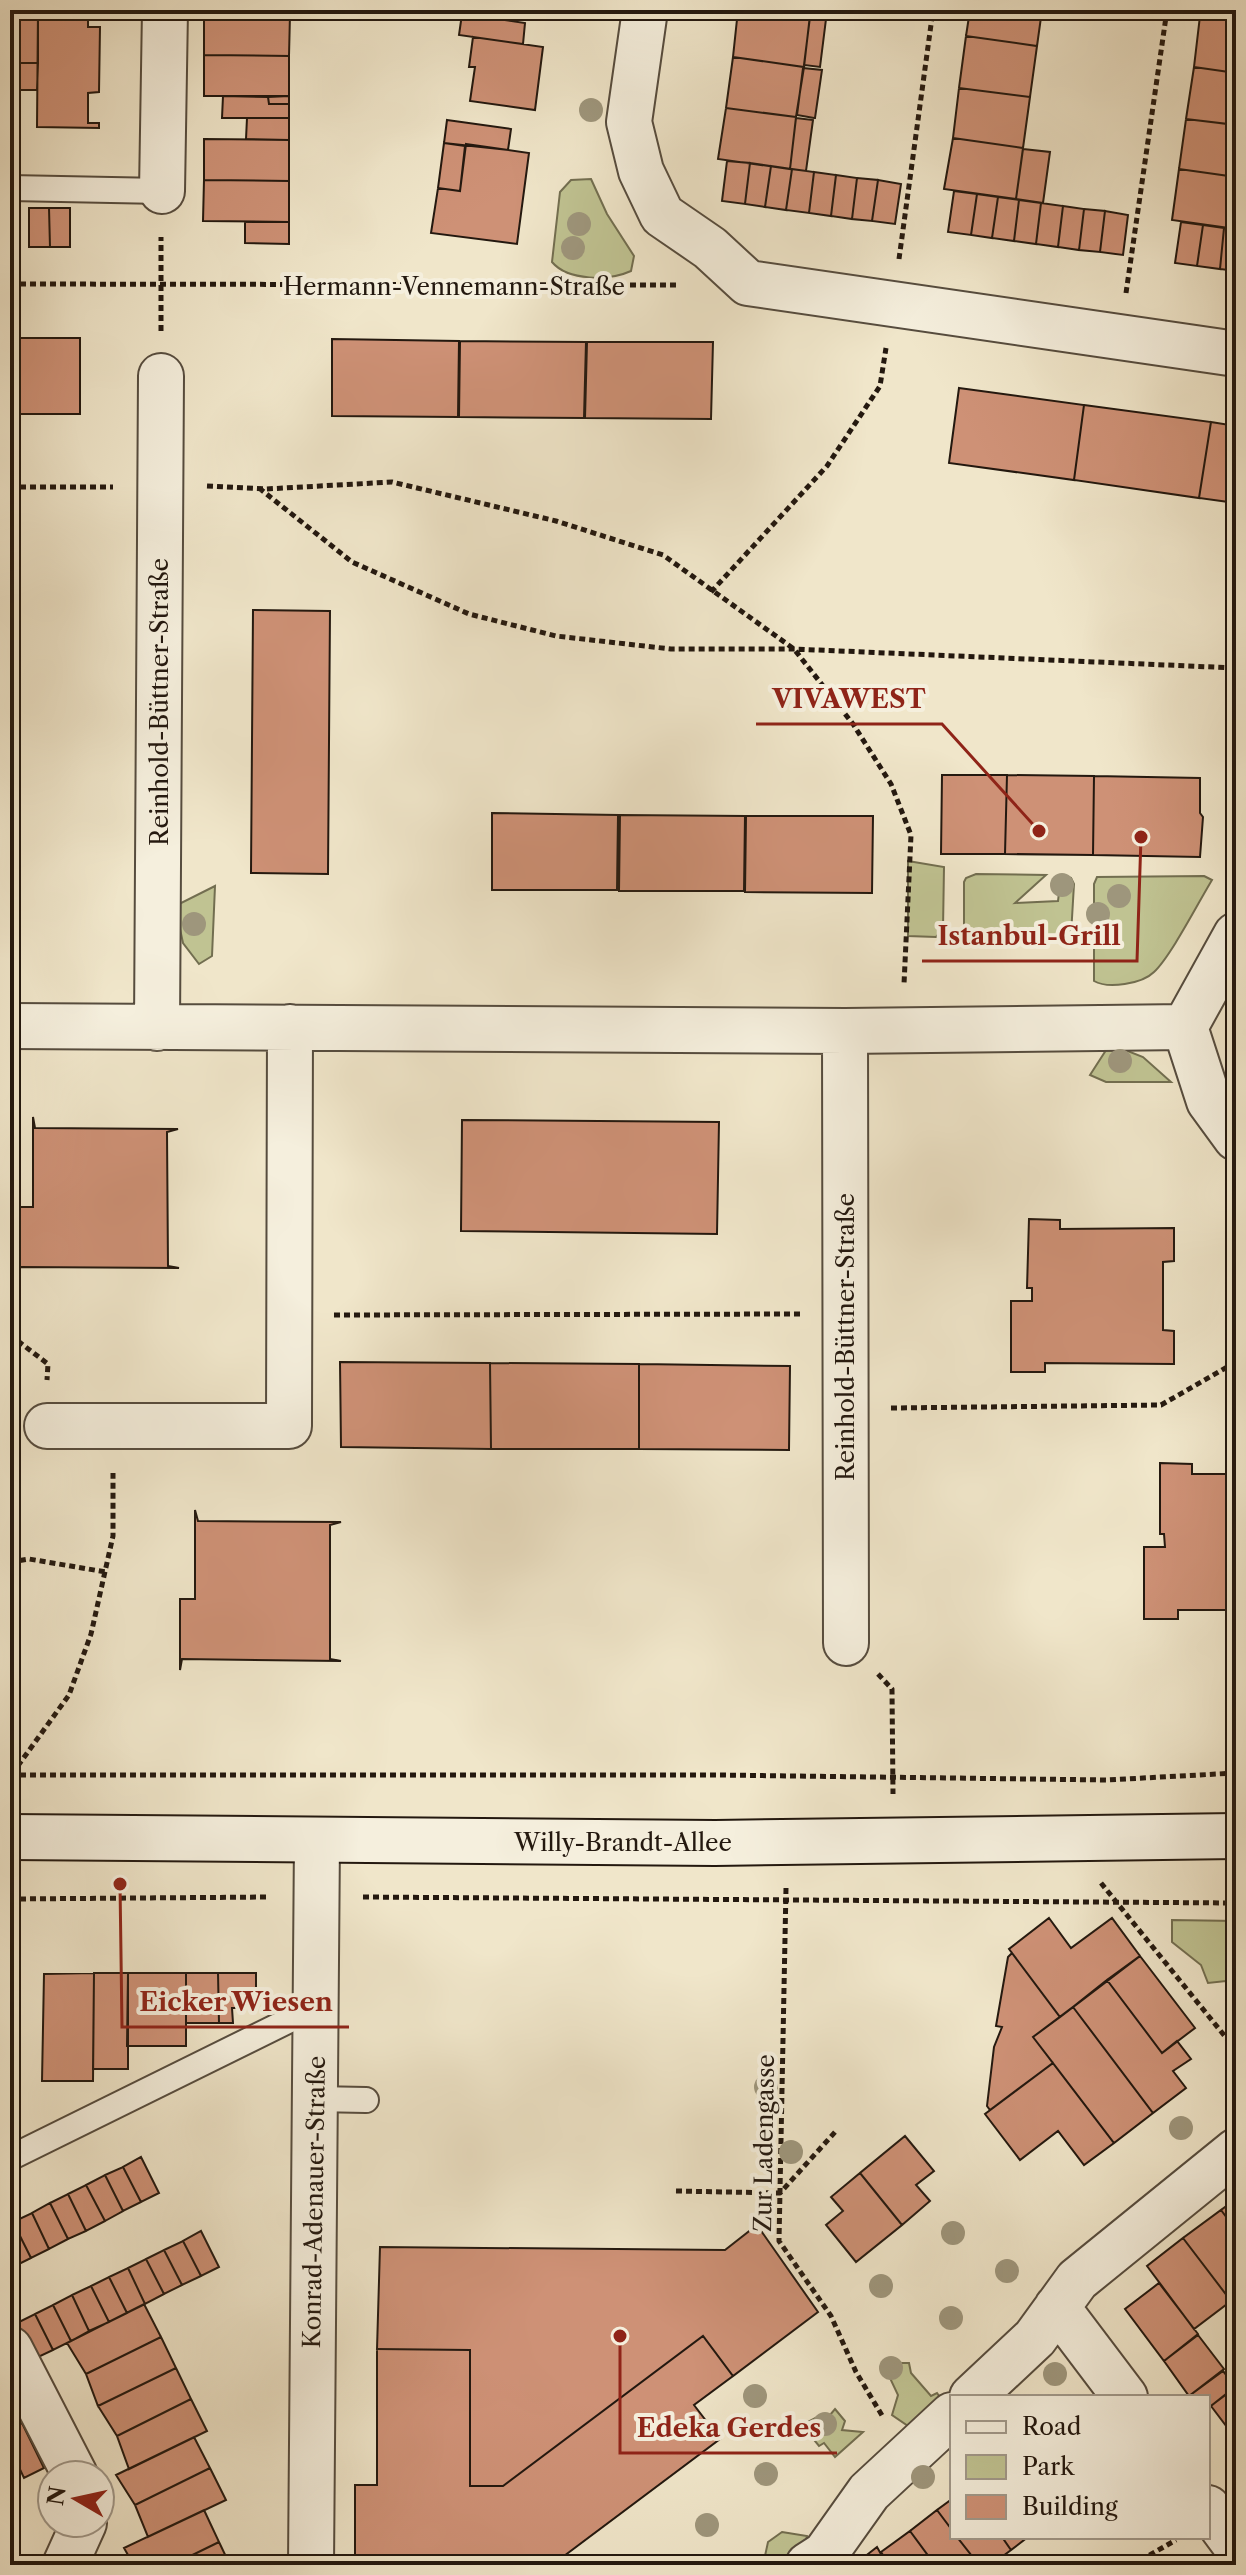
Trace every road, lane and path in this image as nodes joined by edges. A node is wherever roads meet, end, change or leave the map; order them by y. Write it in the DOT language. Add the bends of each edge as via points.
graph roads {
  1 [pos="165,10"];
  2 [pos="645,10"];
  3 [pos="933,10"];
  4 [pos="1167,10"];
  5 [pos="10,188"];
  6 [pos="162,191"];
  7 [pos="748,283"];
  8 [pos="10,284"];
  9 [pos="893,304"];
  10 [pos="1120,337"];
  11 [pos="1236,354"];
  12 [pos="161,376"];
  13 [pos="255,485"];
  14 [pos="10,487"];
  15 [pos="160,487"];
  16 [pos="711,592"];
  17 [pos="794,649"];
  18 [pos="1236,668"];
  19 [pos="1236,935"];
  20 [pos="10,1026"];
  21 [pos="290,1027"];
  22 [pos="1185,1027"];
  23 [pos="157,1028"];
  24 [pos="845,1031"];
  25 [pos="901,1031"];
  26 [pos="1236,1138"];
  27 [pos="845,1314"];
  28 [pos="289,1315"];
  29 [pos="10,1335"];
  30 [pos="1236,1362"];
  31 [pos="846,1409"];
  32 [pos="47,1426"];
  33 [pos="112,1499"];
  34 [pos="10,1562"];
  35 [pos="106,1572"];
  36 [pos="846,1643"];
  37 [pos="1236,1773"];
  38 [pos="11,1775"];
  39 [pos="893,1777"];
  40 [pos="1236,1836"];
  41 [pos="10,1837"];
  42 [pos="1066,1839"];
  43 [pos="317,1840"];
  44 [pos="893,1840"];
  45 [pos="787,1843"];
  46 [pos="317,1897"];
  47 [pos="10,1899"];
  48 [pos="786,1901"];
  49 [pos="1236,1903"];
  50 [pos="1117,1904"];
  51 [pos="316,2007"];
  52 [pos="1236,2050"];
  53 [pos="315,2099"];
  54 [pos="366,2100"];
  55 [pos="836,2131"];
  56 [pos="1236,2151"];
  57 [pos="10,2158"];
  58 [pos="676,2191"];
  59 [pos="780,2193"];
  60 [pos="1057,2307"];
  61 [pos="10,2349"];
  62 [pos="974,2395"];
  63 [pos="1123,2395"];
  64 [pos="950,2417"];
  65 [pos="911,2453"];
  66 [pos="67,2459"];
  67 [pos="1210,2511"];
  68 [pos="77,2539"];
  69 [pos="1178,2539"];
  70 [pos="1236,2546"];
  71 [pos="65,2565"];
  72 [pos="311,2565"];
  73 [pos="808,2565"];
  74 [pos="1132,2565"];
  1 -- 6 [label="street"];
  2 -- 7 [label="street" via="629,122 641,171 662,215"];
  3 -- 9 [label="path"];
  4 -- 10 [label="path"];
  5 -- 6 [label="lane"];
  7 -- 8 [label="path, Hermann-Vennemann-Straße"];
  7 -- 9 [label="street"];
  9 -- 10 [label="street"];
  9 -- 16 [label="path" via="880,386 827,466"];
  10 -- 11 [label="street"];
  12 -- 15 [label="street, Reinhold-Büttner-Straße"];
  13 -- 15 [label="path"];
  13 -- 16 [label="path" via="266,489 392,482 556,521 663,555"];
  13 -- 17 [label="path" via="352,562 469,614 556,636 671,649"];
  14 -- 15 [label="path"];
  15 -- 23 [label="street, Reinhold-Büttner-Straße"];
  16 -- 17 [label="path"];
  17 -- 18 [label="path"];
  17 -- 25 [label="path" via="853,724 891,784 911,835"];
  19 -- 22 [label="street"];
  20 -- 23 [label="street"];
  21 -- 23 [label="street"];
  21 -- 24 [label="street"];
  21 -- 28 [label="street"];
  22 -- 25 [label="street"];
  22 -- 26 [label="street" via="1209,1101"];
  24 -- 25 [label="street"];
  24 -- 27 [label="street, Reinhold-Büttner-Straße"];
  27 -- 28 [label="path"];
  27 -- 31 [label="street, Reinhold-Büttner-Straße"];
  28 -- 32 [label="street" via="289,1426"];
  29 -- 32 [label="path" via="48,1364"];
  30 -- 31 [label="path" via="1161,1405"];
  31 -- 36 [label="street, Reinhold-Büttner-Straße"];
  33 -- 35 [label="path" via="113,1536"];
  34 -- 35 [label="path" via="29,1559"];
  35 -- 38 [label="path" via="69,1695"];
  36 -- 39 [label="path" via="892,1689"];
  37 -- 39 [label="path" via="1106,1780"];
  38 -- 39 [label="path"];
  39 -- 44 [label="path"];
  40 -- 42 [label="street, Willy-Brandt-Allee"];
  41 -- 43 [label="street, Willy-Brandt-Allee"];
  42 -- 44 [label="street, Willy-Brandt-Allee"];
  42 -- 50 [label="path"];
  43 -- 45 [label="street, Willy-Brandt-Allee"];
  43 -- 46 [label="street, Konrad-Adenauer-Straße"];
  44 -- 45 [label="street, Willy-Brandt-Allee"];
  45 -- 48 [label="path, Zur Ladengasse"];
  46 -- 47 [label="path"];
  46 -- 48 [label="path"];
  46 -- 51 [label="street, Konrad-Adenauer-Straße"];
  48 -- 50 [label="path"];
  48 -- 59 [label="path, Zur Ladengasse"];
  49 -- 50 [label="path"];
  50 -- 52 [label="path"];
  51 -- 53 [label="street, Konrad-Adenauer-Straße"];
  51 -- 57 [label="lane"];
  53 -- 54 [label="lane"];
  53 -- 72 [label="street, Konrad-Adenauer-Straße"];
  55 -- 59 [label="path"];
  56 -- 60 [label="street" via="1077,2280"];
  58 -- 59 [label="path"];
  59 -- 65 [label="path, Zur Ladengasse" via="779,2241 831,2316 856,2372"];
  60 -- 62 [label="street" via="1035,2338"];
  60 -- 63 [label="street"];
  61 -- 66 [label="street"];
  64 -- 65 [label="street"];
  65 -- 73 [label="street" via="869,2492 825,2554"];
  67 -- 70 [label="street"];
  68 -- 71 [label="street"];
  69 -- 74 [label="path"];
}
